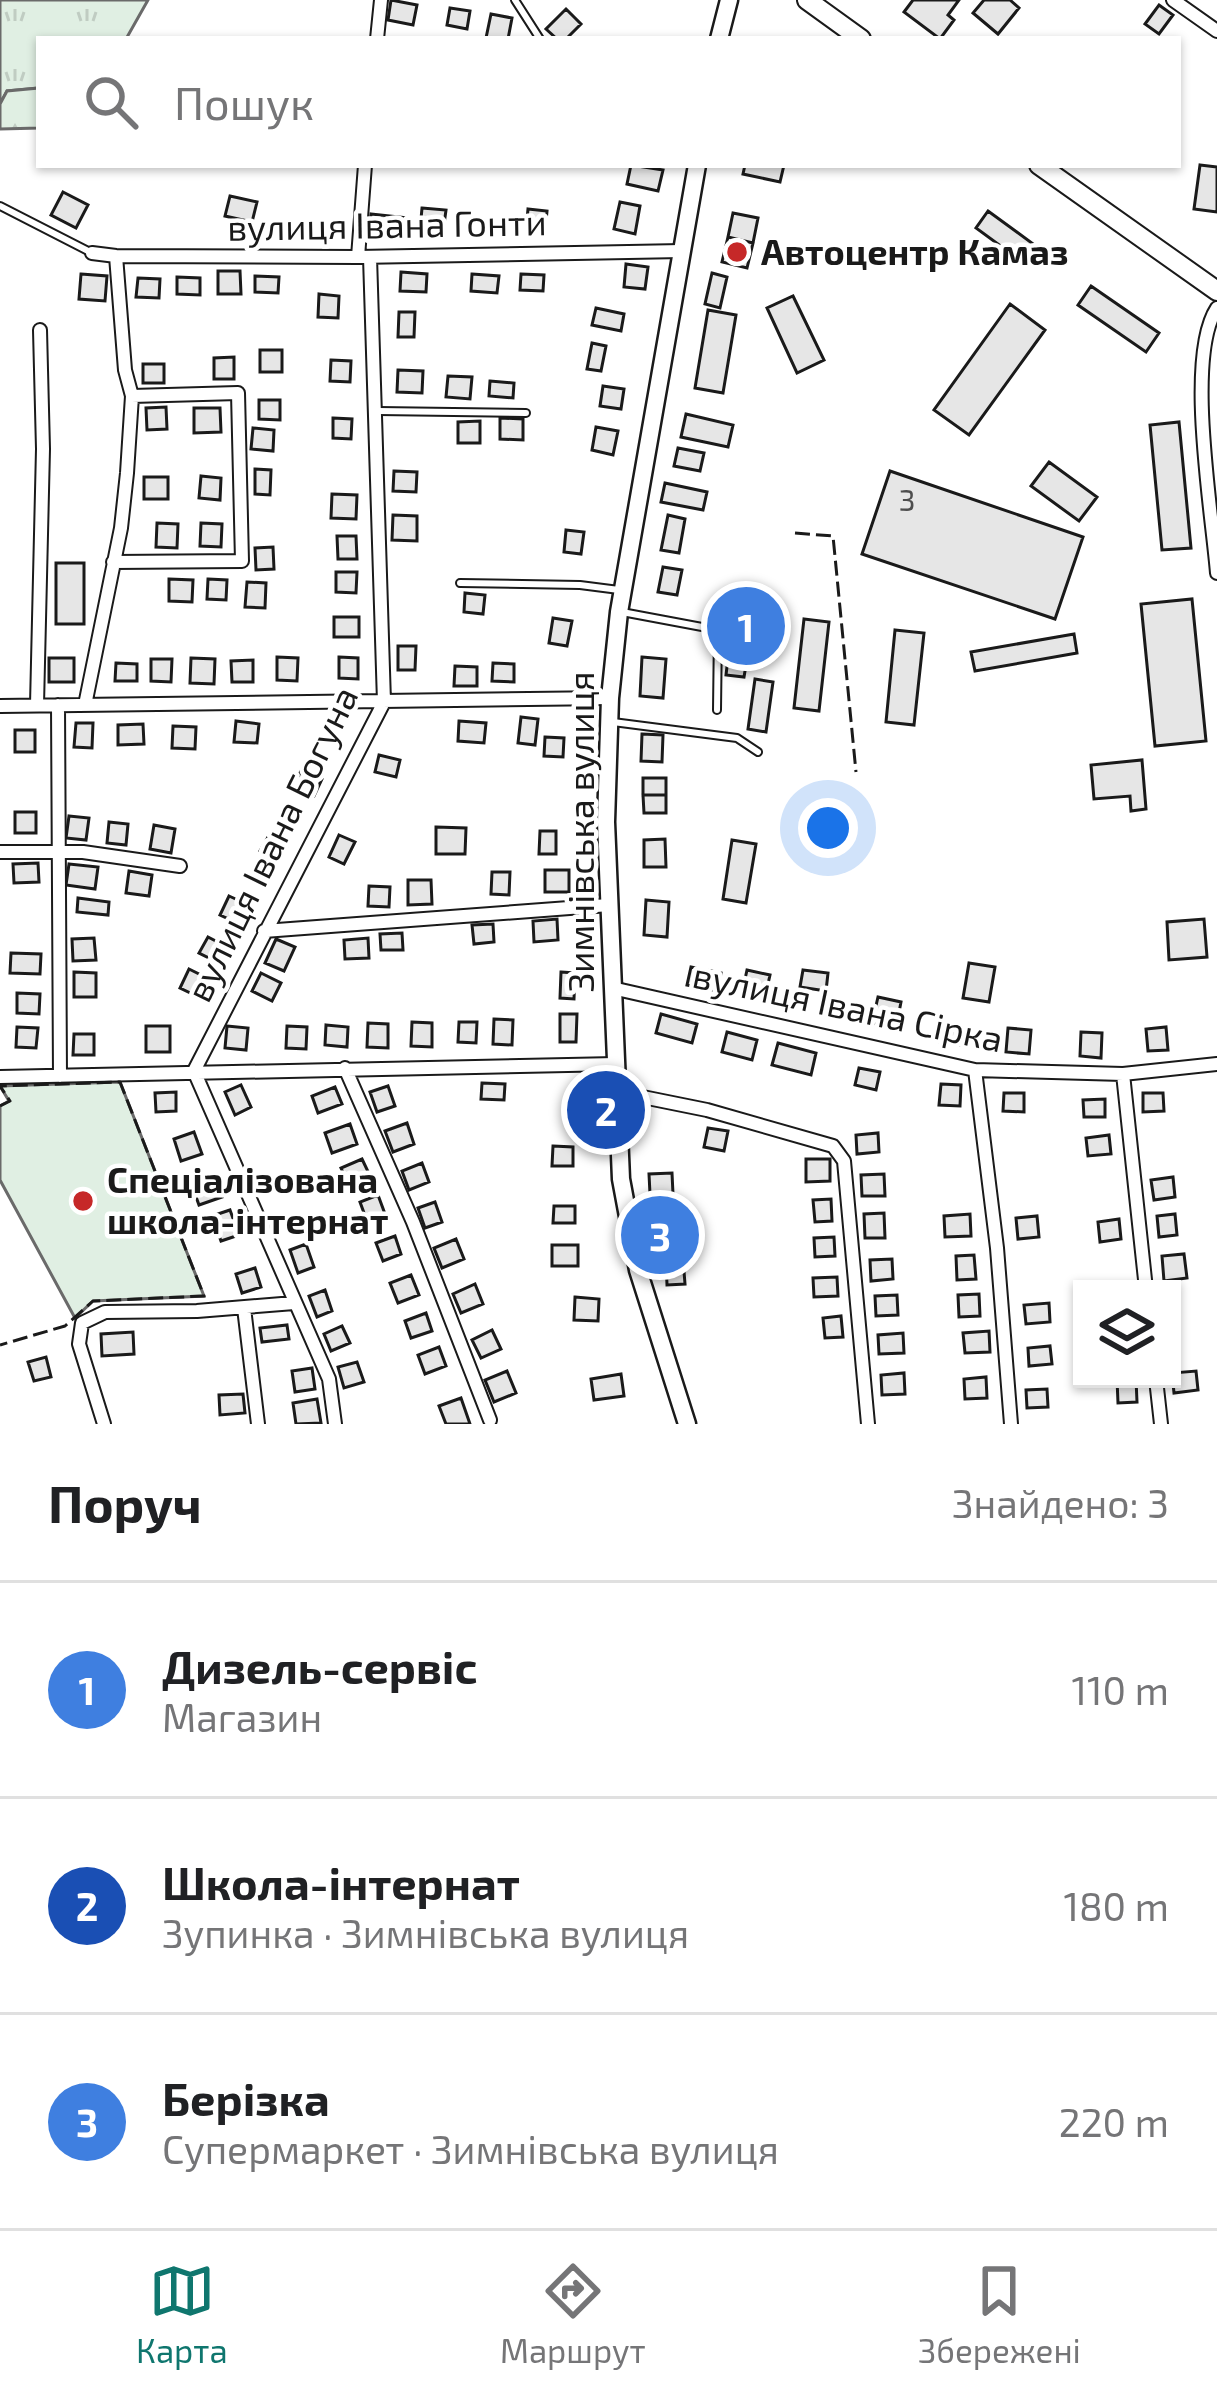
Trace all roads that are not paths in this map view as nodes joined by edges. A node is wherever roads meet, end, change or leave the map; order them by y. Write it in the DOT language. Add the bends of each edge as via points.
graph roads {
  1 [pos="381,0"];
  2 [pos="515,0"];
  3 [pos="728,0"];
  4 [pos="807,0"];
  5 [pos="1173,0"];
  6 [pos="1217,31"];
  7 [pos="377,36"];
  8 [pos="538,36"];
  9 [pos="720,36"];
  10 [pos="856,36"];
  11 [pos="365,168"];
  12 [pos="696,168"];
  13 [pos="1043,168"];
  14 [pos="0,206"];
  15 [pos="682,251"];
  16 [pos="92,253"];
  17 [pos="116,256"];
  18 [pos="364,257"];
  19 [pos="1217,291"];
  20 [pos="1217,308"];
  21 [pos="40,330"];
  22 [pos="131,396"];
  23 [pos="374,411"];
  24 [pos="526,412"];
  25 [pos="112,562"];
  26 [pos="1217,573"];
  27 [pos="460,583"];
  28 [pos="622,591"];
  29 [pos="619,612"];
  30 [pos="610,698"];
  31 [pos="383,702"];
  32 [pos="37,705"];
  33 [pos="58,705"];
  34 [pos="85,705"];
  35 [pos="0,706"];
  36 [pos="717,710"];
  37 [pos="609,721"];
  38 [pos="758,752"];
  39 [pos="58,851"];
  40 [pos="0,853"];
  41 [pos="180,866"];
  42 [pos="609,904"];
  43 [pos="263,931"];
  44 [pos="612,988"];
  45 [pos="616,1064"];
  46 [pos="1217,1064"];
  47 [pos="346,1069"];
  48 [pos="975,1070"];
  49 [pos="194,1071"];
  50 [pos="1123,1074"];
  51 [pos="61,1076"];
  52 [pos="0,1077"];
  53 [pos="618,1092"];
  54 [pos="1145,1280"];
  55 [pos="294,1304"];
  56 [pos="244,1307"];
  57 [pos="1157,1388"];
  58 [pos="490,1420"];
  59 [pos="104,1424"];
  60 [pos="258,1424"];
  61 [pos="335,1424"];
  62 [pos="687,1424"];
  63 [pos="868,1424"];
  64 [pos="1011,1424"];
  65 [pos="1161,1424"];
  1 -- 7 [label="street"];
  2 -- 8 [label="lane"];
  3 -- 9 [label="main road"];
  4 -- 10 [label="main road"];
  5 -- 6 [label="street"];
  11 -- 18 [label="street, вулиця Івана Богуна"];
  12 -- 15 [label="main road, Зимнівська вулиця"];
  13 -- 19 [label="main road"];
  14 -- 16 [label="lane"];
  15 -- 18 [label="street, вулиця Івана Гонти"];
  15 -- 28 [label="main road, Зимнівська вулиця"];
  16 -- 17 [label="street, вулиця Івана Гонти"];
  17 -- 18 [label="street, вулиця Івана Гонти"];
  17 -- 22 [label="street"];
  18 -- 23 [label="street, вулиця Івана Богуна"];
  20 -- 26 [label="street" via="1200,367"];
  21 -- 32 [label="street"];
  22 -- 25 [label="street"];
  22 -- 25 [label="street" via="238,393 242,561"];
  23 -- 24 [label="lane"];
  23 -- 31 [label="street, вулиця Івана Богуна"];
  25 -- 34 [label="street"];
  27 -- 28 [label="lane"];
  28 -- 29 [label="main road, Зимнівська вулиця"];
  29 -- 30 [label="main road, Зимнівська вулиця"];
  29 -- 36 [label="lane" via="718,630"];
  30 -- 31 [label="street"];
  30 -- 37 [label="main road, Зимнівська вулиця"];
  31 -- 34 [label="street"];
  31 -- 43 [label="street, вулиця Івана Богуна"];
  32 -- 33 [label="street"];
  32 -- 35 [label="street"];
  33 -- 34 [label="street"];
  33 -- 39 [label="street"];
  37 -- 38 [label="lane" via="737,738"];
  37 -- 42 [label="main road, Зимнівська вулиця"];
  39 -- 40 [label="street"];
  39 -- 41 [label="street"];
  39 -- 51 [label="street"];
  42 -- 43 [label="street"];
  42 -- 44 [label="main road, Зимнівська вулиця"];
  43 -- 49 [label="street, вулиця Івана Богуна"];
  44 -- 45 [label="main road, Зимнівська вулиця"];
  44 -- 48 [label="street, вулиця Івана Сірка"];
  45 -- 47 [label="street"];
  45 -- 53 [label="main road, Зимнівська вулиця"];
  46 -- 50 [label="street, вулиця Івана Сірка"];
  47 -- 49 [label="street"];
  47 -- 58 [label="street"];
  48 -- 50 [label="street, вулиця Івана Сірка"];
  48 -- 64 [label="street"];
  49 -- 51 [label="street"];
  49 -- 55 [label="street"];
  50 -- 54 [label="street"];
  51 -- 52 [label="street"];
  53 -- 62 [label="main road, Зимнівська вулиця" via="628,1229"];
  53 -- 63 [label="street" via="833,1146 844,1161"];
  55 -- 56 [label="street"];
  55 -- 61 [label="street" via="329,1379"];
  56 -- 59 [label="street" via="105,1312 82,1323 79,1344"];
  56 -- 60 [label="street"];
  57 -- 65 [label="street"];
}
